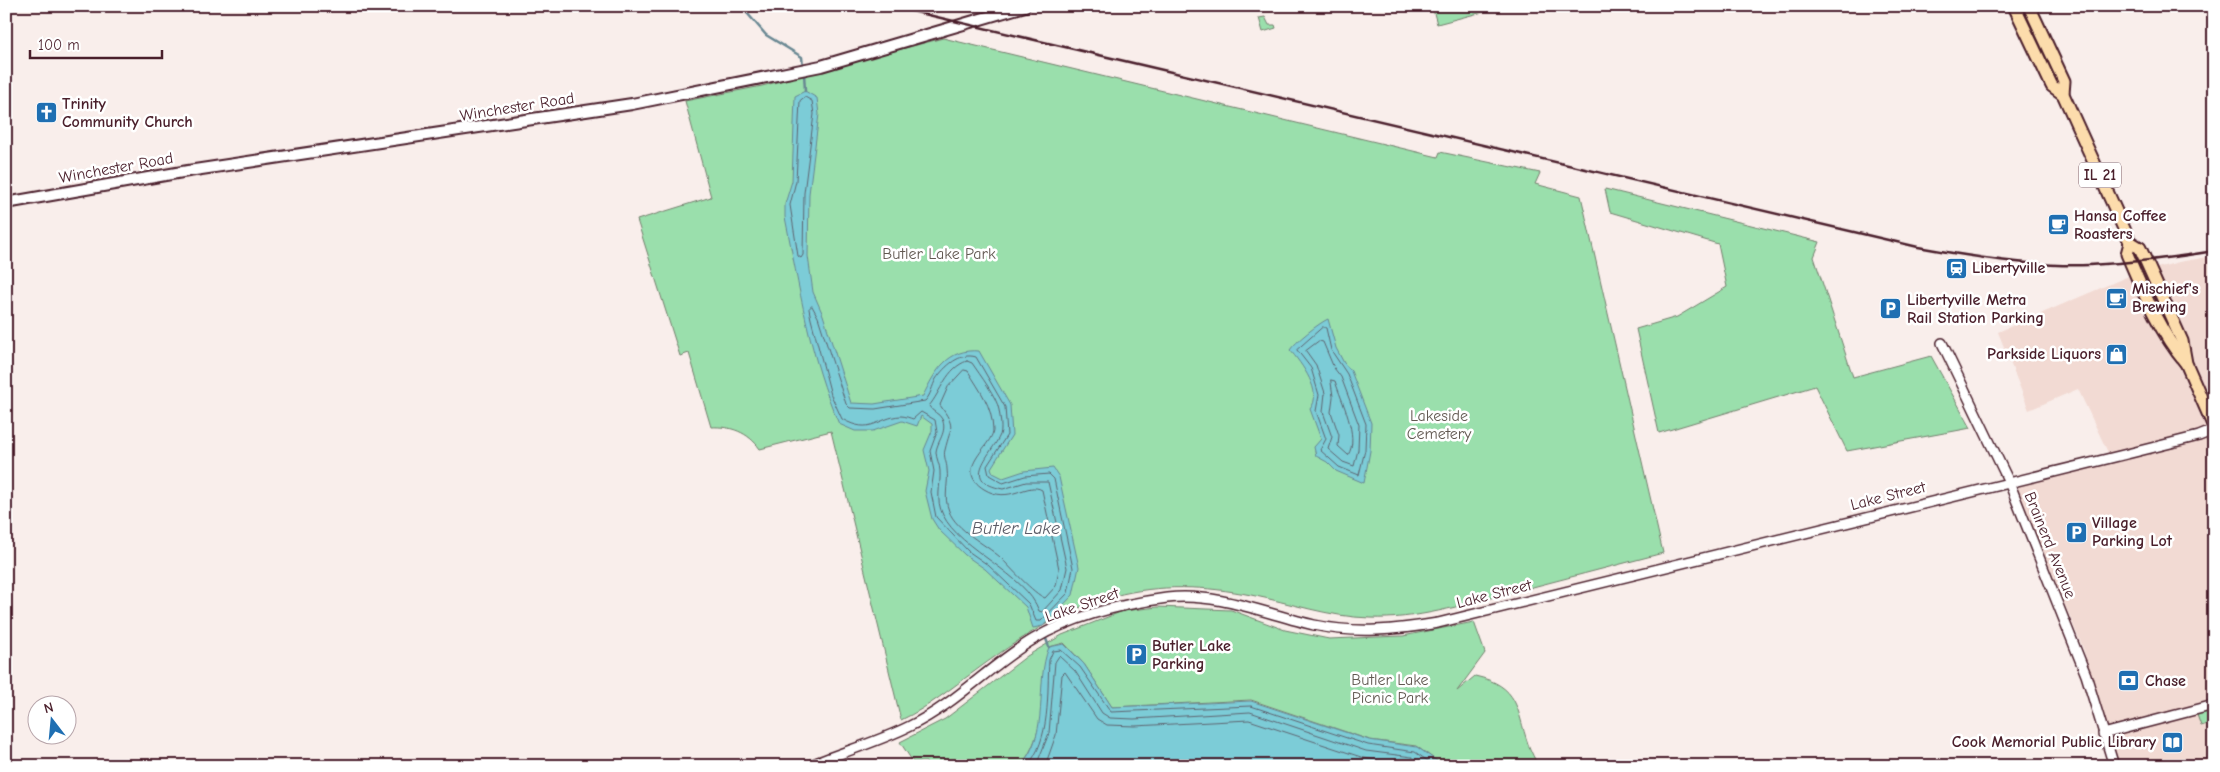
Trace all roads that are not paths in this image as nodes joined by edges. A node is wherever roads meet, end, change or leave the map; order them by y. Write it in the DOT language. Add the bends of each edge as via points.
graph roads {
  1 [pos="1025,6"];
  2 [pos="2014,6"];
  3 [pos="2029,6"];
  4 [pos="2063,94"];
  5 [pos="6,202"];
  6 [pos="1942,342"];
  7 [pos="2214,428"];
  8 [pos="2009,482"];
  9 [pos="2214,705"];
  10 [pos="2103,734"];
  11 [pos="808,766"];
  12 [pos="2114,766"];
  1 -- 5 [label="main road, Winchester Road" via="821,66 779,75 529,121 188,171"];
  2 -- 4 [label="main road, IL 21" via="2052,86"];
  3 -- 4 [label="main road, IL 21" via="2064,80"];
  4 -- 7 [label="main road, IL 21" via="2130,243 2127,254 2137,277 2171,346 2186,364"];
  6 -- 8 [label="street, Brainerd Avenue"];
  7 -- 8 [label="street, Lake Street" via="2199,436"];
  8 -- 10 [label="street, Brainerd Avenue" via="2086,675"];
  8 -- 11 [label="street, Lake Street" via="1438,623 1396,630 1348,630 1314,625 1226,602 1180,597 1111,609 1034,639 911,726"];
  9 -- 10 [label="street"];
  10 -- 12 [label="street, Brainerd Avenue"];
}
